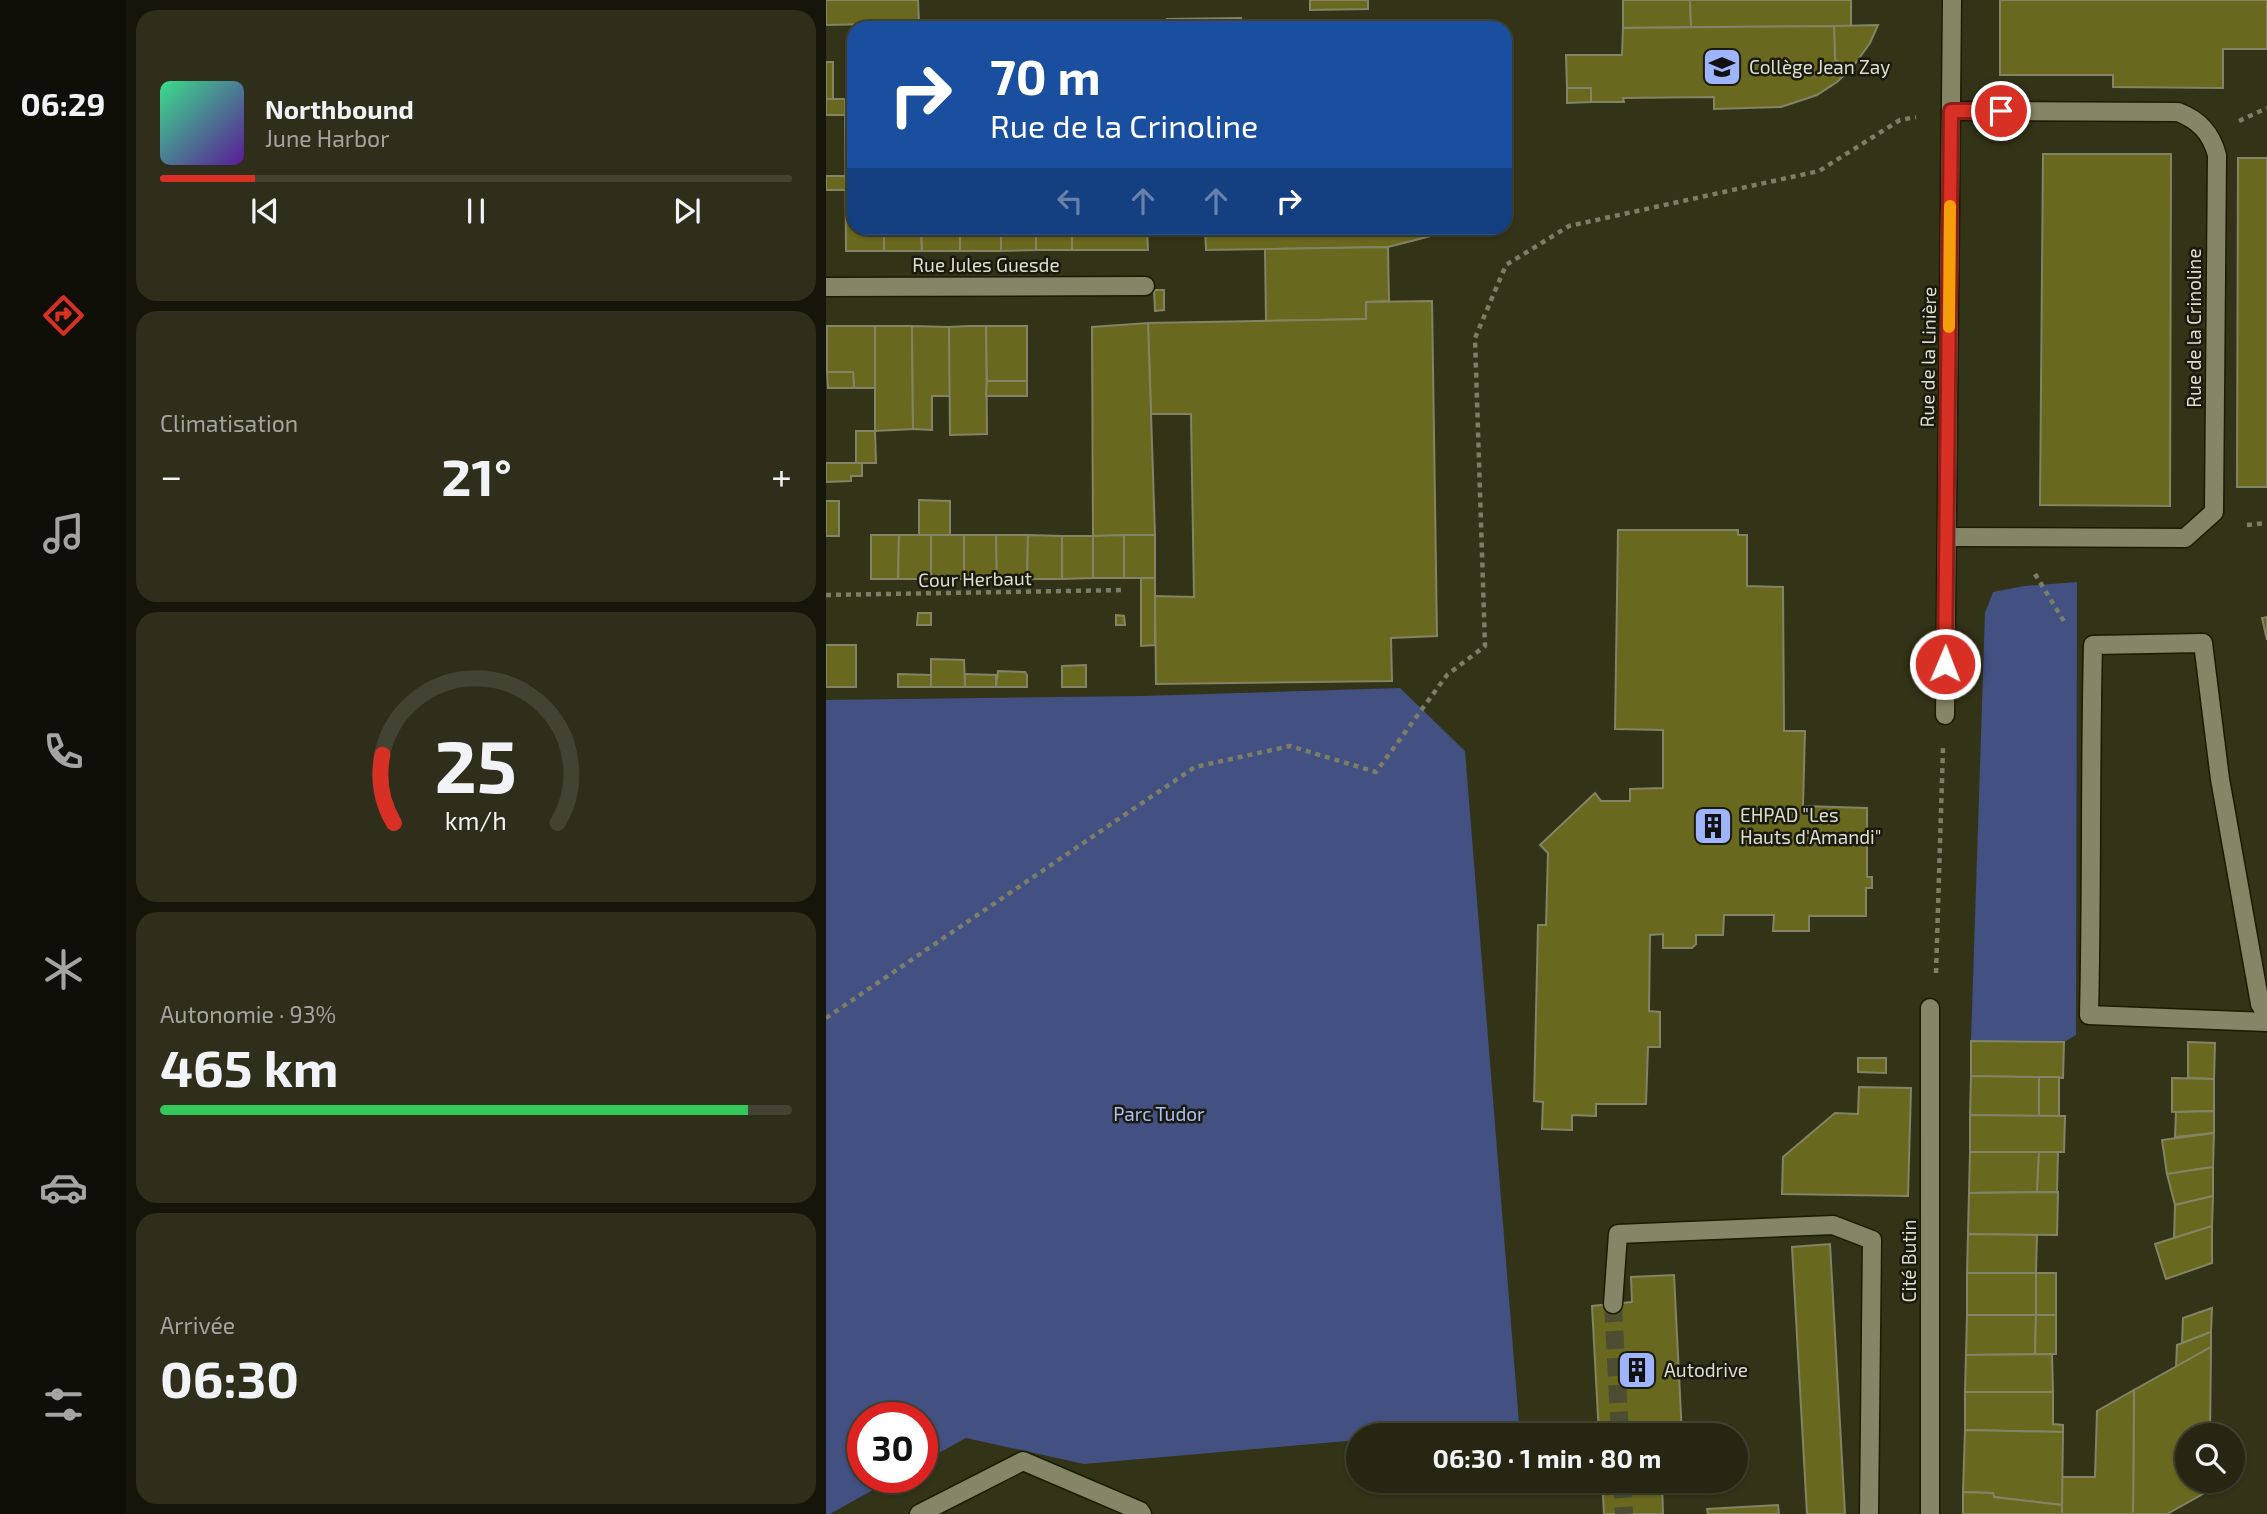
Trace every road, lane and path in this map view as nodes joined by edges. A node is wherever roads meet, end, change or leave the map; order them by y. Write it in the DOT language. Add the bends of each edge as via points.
graph roads {
  1 [pos="1952,0"];
  2 [pos="1951,111"];
  3 [pos="1145,286"];
  4 [pos="826,287"];
  5 [pos="1947,537"];
  6 [pos="2012,537"];
  7 [pos="1124,590"];
  8 [pos="826,595"];
  9 [pos="2093,645"];
  10 [pos="1945,715"];
  11 [pos="1930,1008"];
  12 [pos="2267,1015"];
  13 [pos="826,1018"];
  14 [pos="2267,1022"];
  15 [pos="1613,1304"];
  16 [pos="919,1514"];
  17 [pos="1142,1514"];
  18 [pos="1869,1514"];
  19 [pos="1930,1514"];
  1 -- 2 [label="street, Rue de la Linière"];
  2 -- 5 [label="street, Rue de la Linière"];
  2 -- 6 [label="street, Rue de la Crinoline" via="2178,112 2203,127 2217,155 2214,512 2185,538"];
  2 -- 13 [label="path" via="1900,120 1819,171 1569,226 1506,265 1475,338 1485,646 1447,675 1376,772 1290,746 1195,767"];
  3 -- 4 [label="street, Rue Jules Guesde"];
  5 -- 6 [label="street, Rue de la Crinoline"];
  5 -- 10 [label="street, Rue de la Linière"];
  6 -- 9 [label="path" via="2067,626"];
  7 -- 8 [label="path, Cour Herbaut"];
  9 -- 12 [label="street" via="2203,643 2220,779 2260,1004"];
  9 -- 14 [label="street" via="2089,1015"];
  10 -- 11 [label="path" via="1935,987"];
  11 -- 19 [label="street, Cité Butin"];
  15 -- 18 [label="street" via="1618,1234 1833,1225 1872,1240"];
  16 -- 17 [label="street" via="1023,1461"];
}
